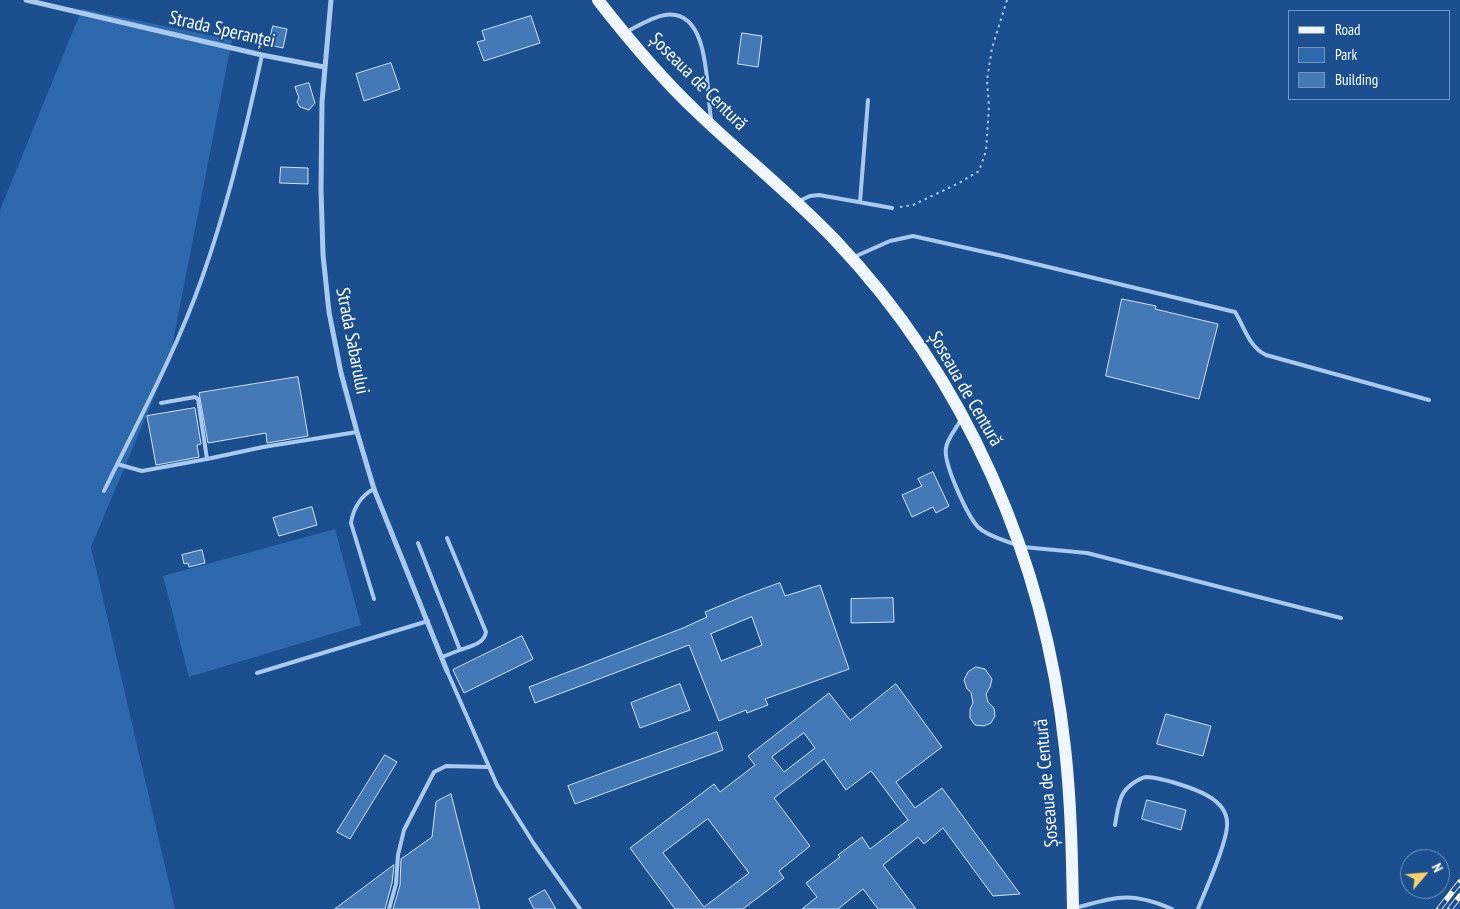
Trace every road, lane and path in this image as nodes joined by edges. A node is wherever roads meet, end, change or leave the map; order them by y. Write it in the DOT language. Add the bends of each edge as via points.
graph roads {
  1 [pos="26,0"];
  2 [pos="331,0"];
  3 [pos="598,0"];
  4 [pos="1007,0"];
  5 [pos="624,33"];
  6 [pos="262,55"];
  7 [pos="324,67"];
  8 [pos="868,100"];
  9 [pos="712,126"];
  10 [pos="797,202"];
  11 [pos="860,202"];
  12 [pos="892,208"];
  13 [pos="852,258"];
  14 [pos="1429,400"];
  15 [pos="161,403"];
  16 [pos="963,416"];
  17 [pos="357,432"];
  18 [pos="207,458"];
  19 [pos="117,464"];
  20 [pos="374,489"];
  21 [pos="104,491"];
  22 [pos="447,538"];
  23 [pos="418,542"];
  24 [pos="1021,546"];
  25 [pos="374,599"];
  26 [pos="1341,618"];
  27 [pos="428,621"];
  28 [pos="460,650"];
  29 [pos="442,657"];
  30 [pos="448,671"];
  31 [pos="257,673"];
  32 [pos="488,767"];
  33 [pos="1115,825"];
  34 [pos="389,909"];
  35 [pos="580,909"];
  36 [pos="1073,909"];
  37 [pos="1172,909"];
  38 [pos="1198,909"];
  1 -- 6 [label="street, Strada Speranței"];
  2 -- 7 [label="street, Strada Sabarului"];
  3 -- 5 [label="main road, Șoseaua de Centură"];
  4 -- 12 [label="path" via="992,48 987,80 986,151 979,171 913,205"];
  5 -- 9 [label="main road, Șoseaua de Centură"];
  5 -- 9 [label="lane" via="663,15 675,14 692,24 705,61"];
  6 -- 7 [label="street, Strada Speranței"];
  6 -- 19 [label="lane" via="224,213 202,279"];
  7 -- 17 [label="street, Strada Sabarului" via="323,255 329,312"];
  8 -- 11 [label="lane"];
  9 -- 10 [label="main road, Șoseaua de Centură"];
  10 -- 11 [label="lane" via="820,195"];
  10 -- 13 [label="main road, Șoseaua de Centură"];
  11 -- 12 [label="lane"];
  13 -- 14 [label="lane" via="890,240 913,236 1207,305 1235,312 1249,340 1257,351 1266,355"];
  13 -- 16 [label="main road, Șoseaua de Centură" via="906,326"];
  15 -- 18 [label="lane" via="198,398"];
  16 -- 24 [label="main road, Șoseaua de Centură"];
  16 -- 24 [label="lane" via="946,446 947,466 978,527"];
  17 -- 18 [label="lane"];
  17 -- 20 [label="street, Strada Sabarului"];
  18 -- 19 [label="lane" via="142,471"];
  19 -- 21 [label="lane"];
  20 -- 25 [label="lane" via="363,494 351,523"];
  20 -- 27 [label="street, Strada Sabarului"];
  22 -- 28 [label="lane" via="486,632 482,641"];
  23 -- 28 [label="lane"];
  24 -- 26 [label="lane" via="1088,553"];
  24 -- 36 [label="main road, Șoseaua de Centură" via="1043,620 1058,698 1070,807"];
  27 -- 29 [label="street, Strada Sabarului"];
  27 -- 31 [label="lane"];
  28 -- 29 [label="lane"];
  29 -- 30 [label="street, Strada Sabarului"];
  30 -- 32 [label="lane"];
  32 -- 34 [label="lane" via="446,766 434,772 404,830"];
  32 -- 35 [label="lane" via="534,844"];
  33 -- 38 [label="lane" via="1123,793 1143,778 1196,789 1213,798 1228,821 1224,841"];
  36 -- 37 [label="lane" via="1115,897 1133,897"];
}
